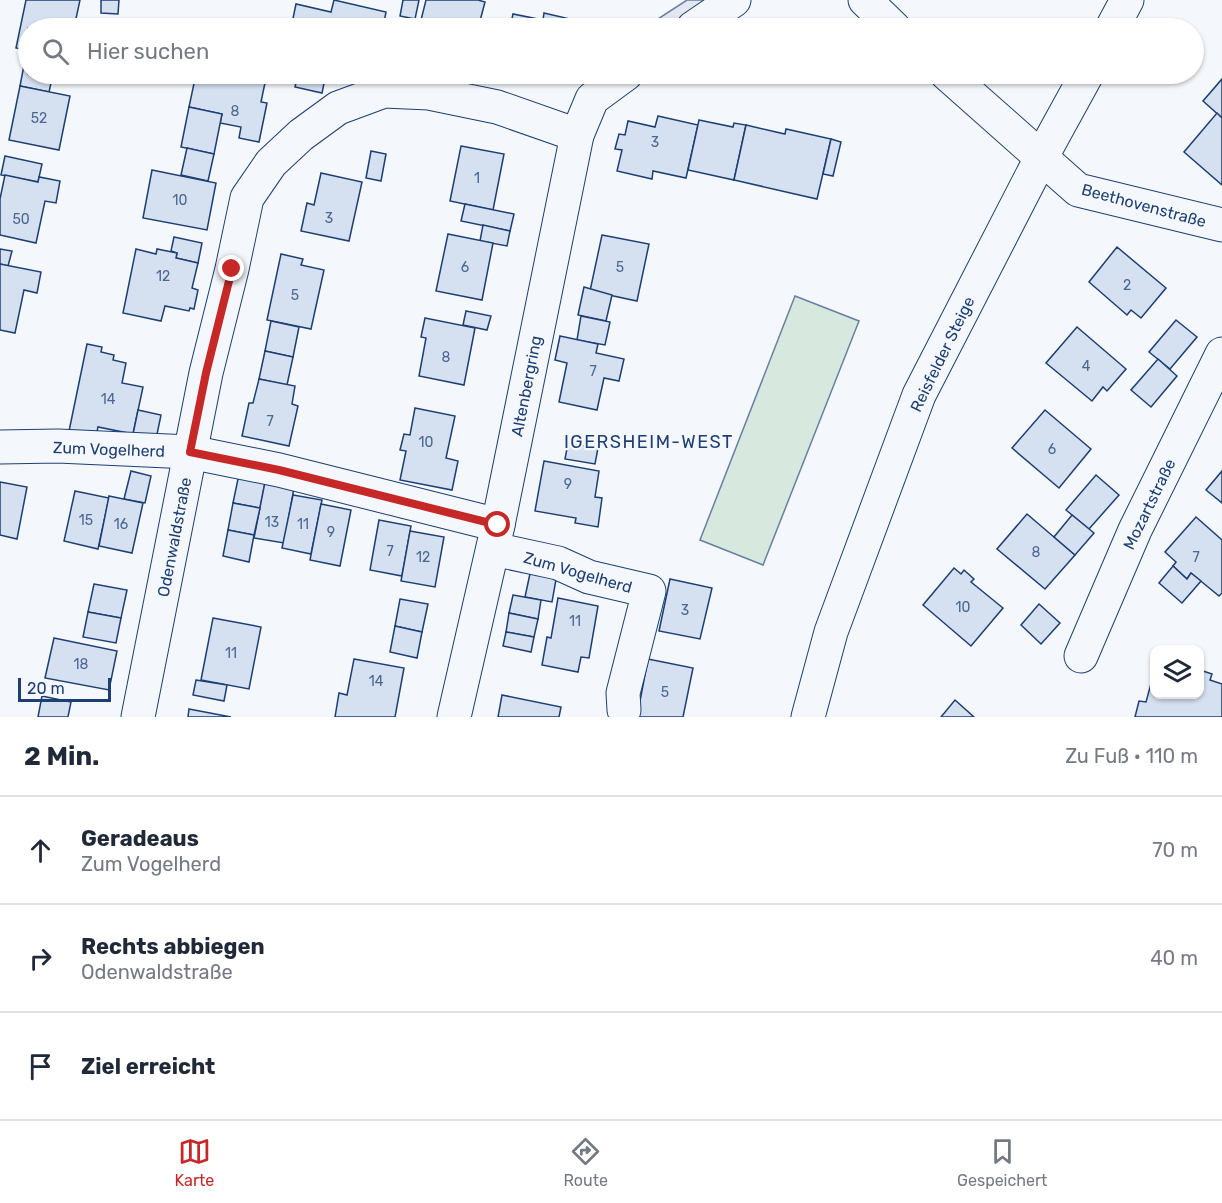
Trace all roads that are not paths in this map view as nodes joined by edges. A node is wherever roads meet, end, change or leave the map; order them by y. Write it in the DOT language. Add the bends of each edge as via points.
graph roads {
  1 [pos="734,0"];
  2 [pos="865,0"];
  3 [pos="708,18"];
  4 [pos="884,18"];
  5 [pos="612,84"];
  6 [pos="959,84"];
  7 [pos="1082,84"];
  8 [pos="576,135"];
  9 [pos="1042,156"];
  10 [pos="1222,225"];
  11 [pos="1222,354"];
  12 [pos="0,447"];
  13 [pos="190,452"];
  14 [pos="496,537"];
  15 [pos="1081,656"];
  16 [pos="624,710"];
  17 [pos="138,717"];
  18 [pos="454,717"];
  19 [pos="808,717"];
  1 -- 3 [label="street"];
  2 -- 4 [label="street"];
  5 -- 8 [label="street, Altenbergring" via="592,99"];
  6 -- 9 [label="street"];
  7 -- 9 [label="street, Reisfelder Steige"];
  8 -- 13 [label="street, Odenwaldstraße" via="497,107 429,93 384,91 338,108 301,135 271,163 247,198"];
  8 -- 14 [label="street, Altenbergring"];
  9 -- 10 [label="street, Beethovenstraße" via="1078,190"];
  9 -- 19 [label="street, Reisfelder Steige" via="919,395 831,632"];
  11 -- 15 [label="street, Mozartstraße" via="1135,530"];
  12 -- 13 [label="street, Zum Vogelherd"];
  13 -- 14 [label="street, Zum Vogelherd" via="279,470"];
  13 -- 17 [label="street, Odenwaldstraße"];
  14 -- 16 [label="street, Zum Vogelherd" via="589,577 649,591 623,693"];
  14 -- 18 [label="street, Altenbergring"];
}
